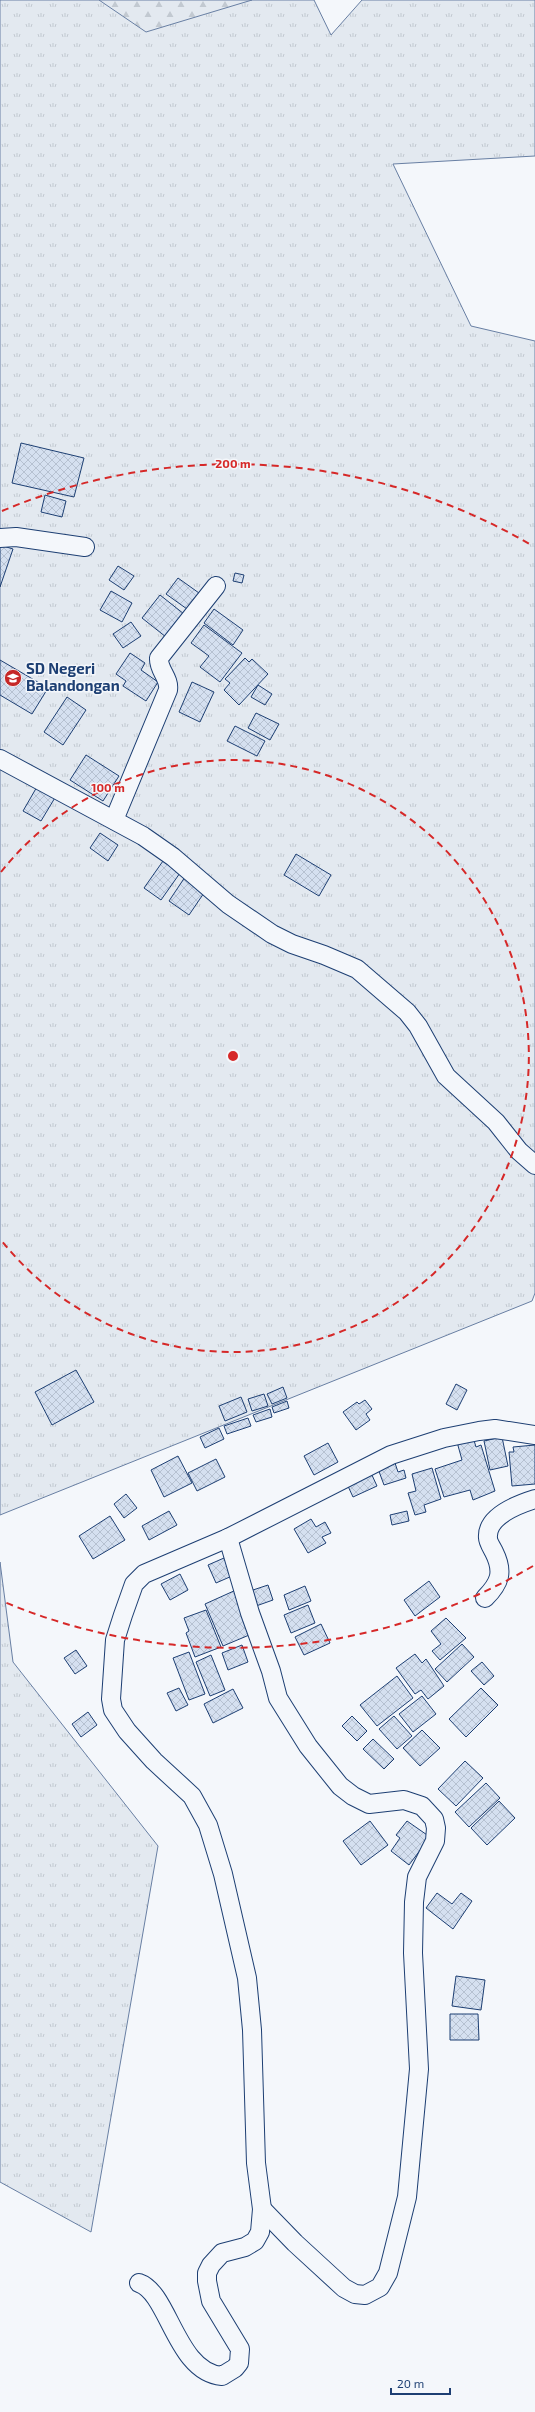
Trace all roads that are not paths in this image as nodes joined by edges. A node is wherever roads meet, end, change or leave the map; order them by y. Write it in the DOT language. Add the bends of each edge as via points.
graph roads {
  1 [pos="0,538"];
  2 [pos="85,547"];
  3 [pos="216,586"];
  4 [pos="0,758"];
  5 [pos="114,820"];
  6 [pos="535,1165"];
  7 [pos="535,1435"];
  8 [pos="535,1499"];
  9 [pos="228,1538"];
  10 [pos="485,1598"];
  11 [pos="262,2209"];
  12 [pos="139,2283"];
  1 -- 2 [label="street" via="16,537"];
  3 -- 5 [label="street" via="160,658 160,665 168,680 168,690"];
  4 -- 5 [label="street"];
  5 -- 6 [label="street" via="173,857 252,922 292,944 352,967 397,1002 418,1026 446,1076 496,1122 519,1151"];
  7 -- 9 [label="street" via="495,1429 444,1438 413,1447 372,1463"];
  8 -- 10 [label="street" via="505,1512 489,1530 488,1538 500,1570 496,1586"];
  9 -- 11 [label="street" via="144,1574 134,1584 115,1640 111,1699 113,1710 127,1731 192,1796 215,1844 247,1978 252,2030 256,2163"];
  9 -- 11 [label="street" via="278,1698 308,1746 340,1786 353,1796 369,1804 404,1800 422,1806 434,1819 436,1828 435,1841 417,1877 414,1902 413,1953 419,2069 407,2197 388,2273 380,2287 365,2295 355,2294 344,2288"];
  11 -- 12 [label="street" via="260,2232 256,2241 222,2253 207,2273 206,2281 212,2301 240,2349 239,2362 229,2373 215,2376 196,2362 183,2347 149,2289"];
}
